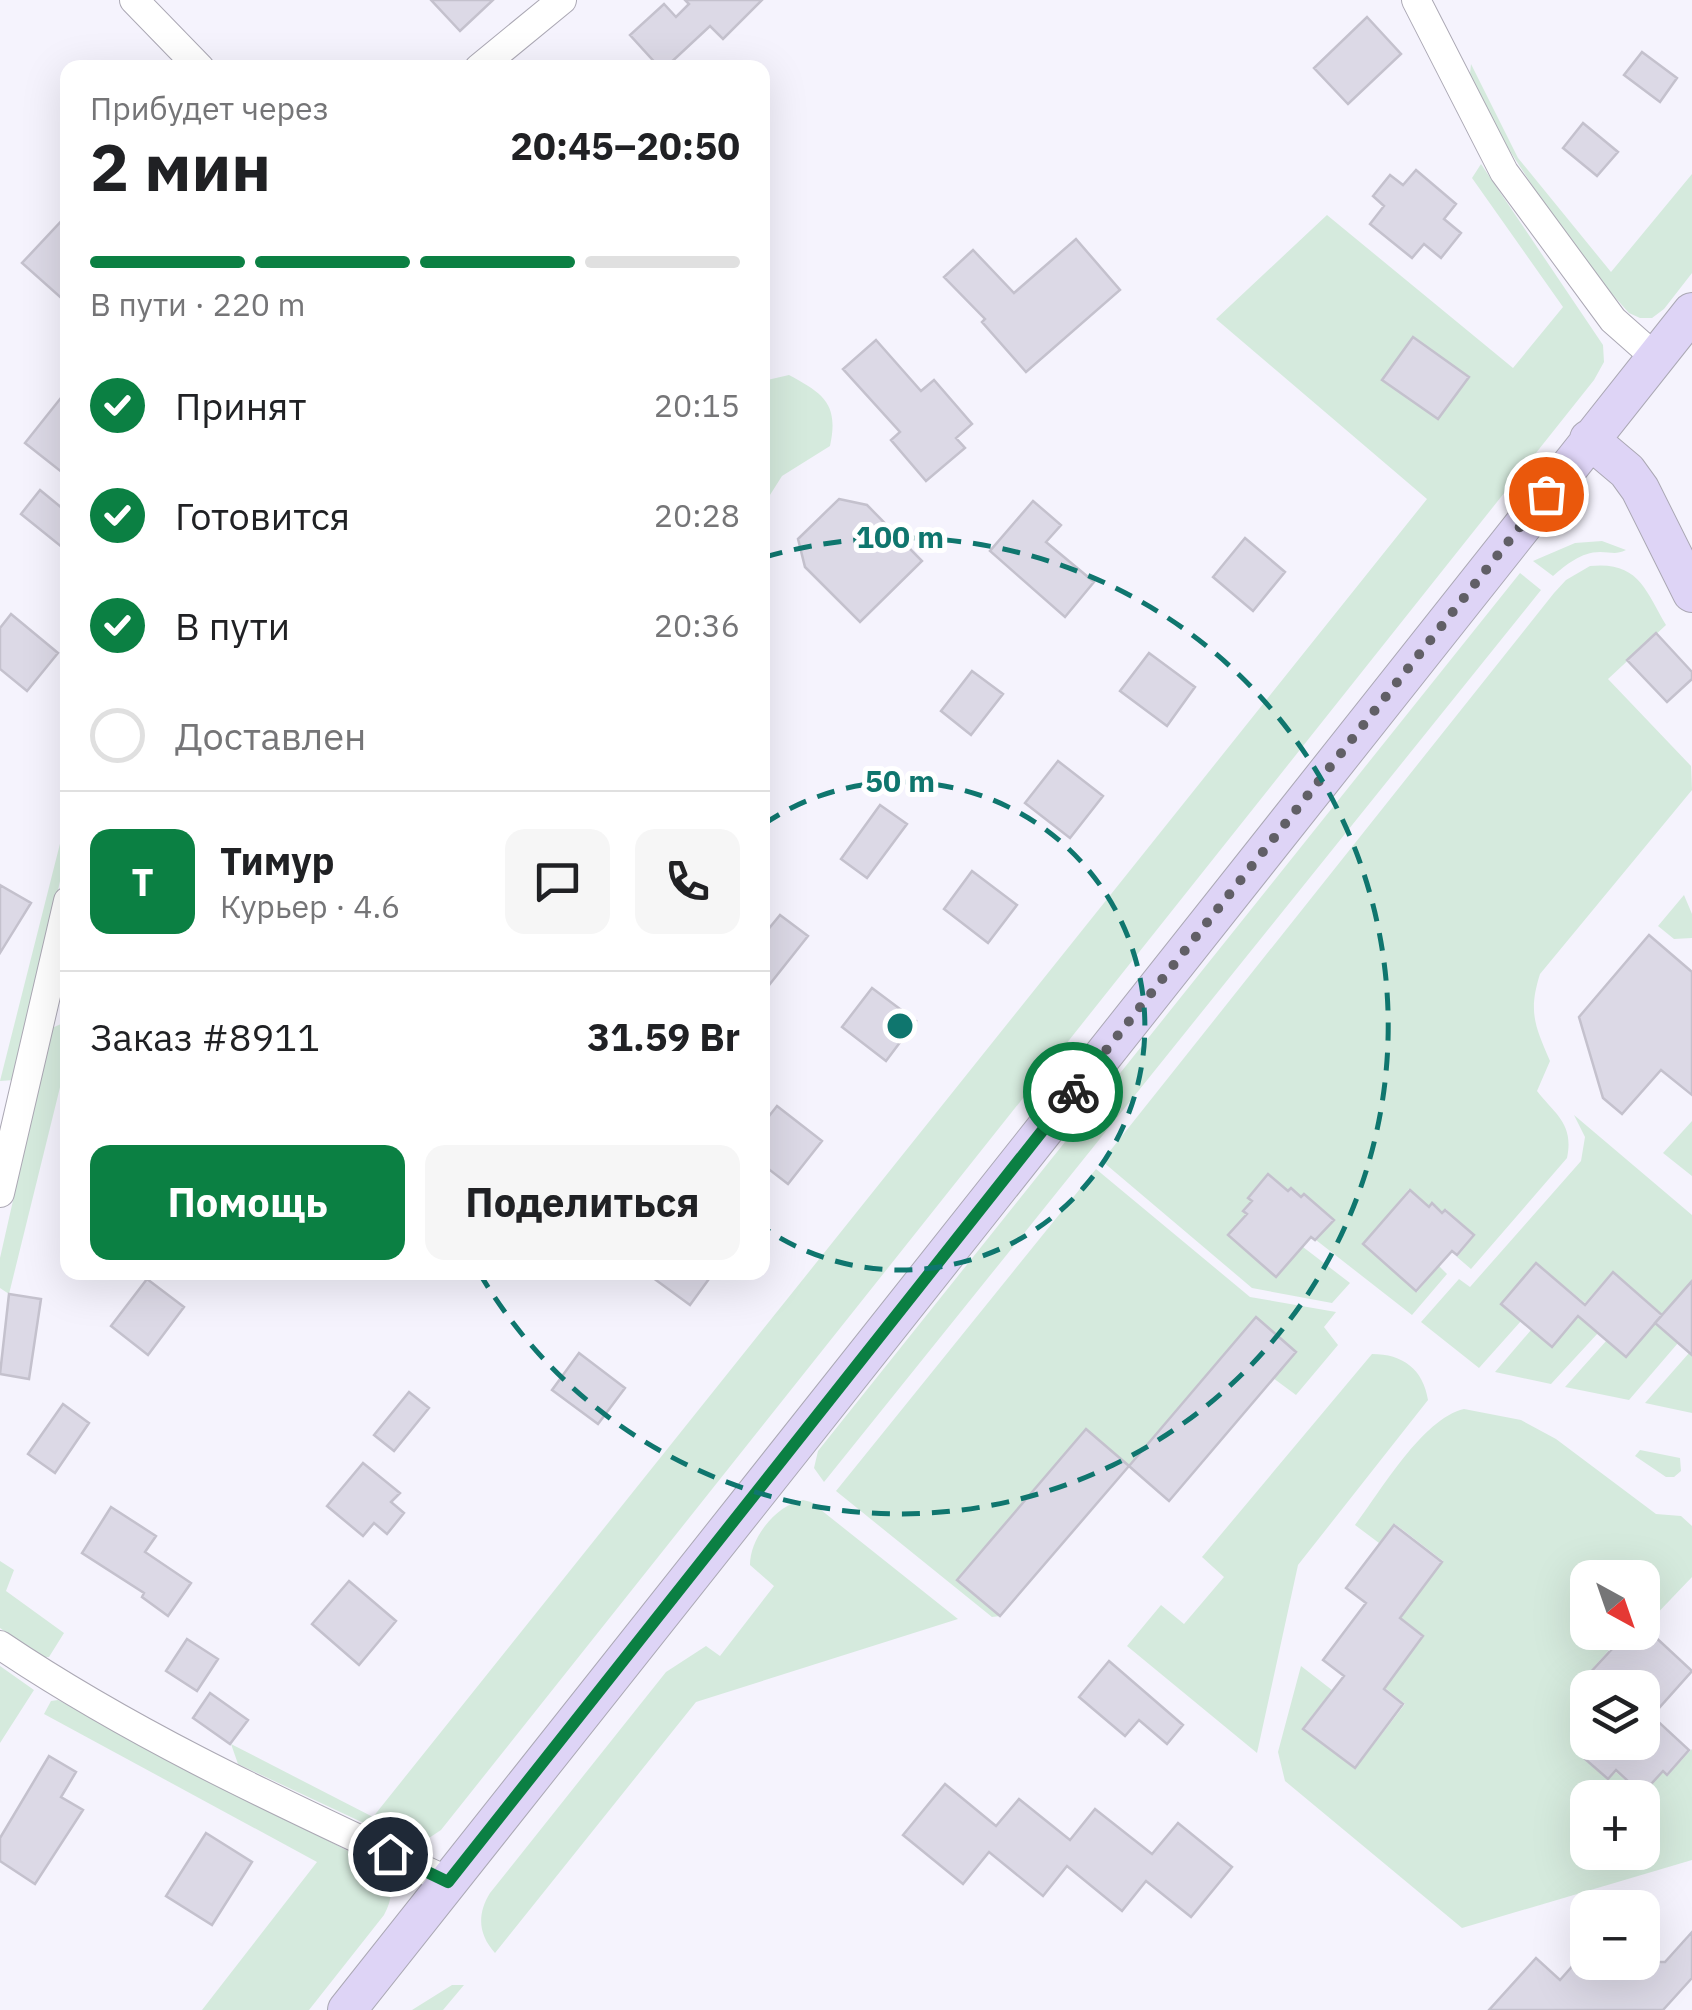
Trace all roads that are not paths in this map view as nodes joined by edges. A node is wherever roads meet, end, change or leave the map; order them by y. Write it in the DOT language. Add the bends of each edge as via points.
graph roads {
  1 [pos="134,0"];
  2 [pos="562,0"];
  3 [pos="1416,0"];
  4 [pos="192,60"];
  5 [pos="489,60"];
  6 [pos="1692,312"];
  7 [pos="1656,358"];
  8 [pos="1590,439"];
  9 [pos="1692,593"];
  10 [pos="60,935"];
  11 [pos="0,1193"];
  12 [pos="0,1645"];
  13 [pos="448,1882"];
  14 [pos="348,2010"];
  1 -- 4 [label="street"];
  2 -- 5 [label="street"];
  3 -- 7 [label="street" via="1504,172 1613,320"];
  6 -- 7 [label="main road"];
  7 -- 8 [label="main road"];
  8 -- 9 [label="main road" via="1640,489"];
  8 -- 13 [label="main road"];
  10 -- 11 [label="street"];
  12 -- 13 [label="street" via="193,1760"];
  13 -- 14 [label="main road"];
}
